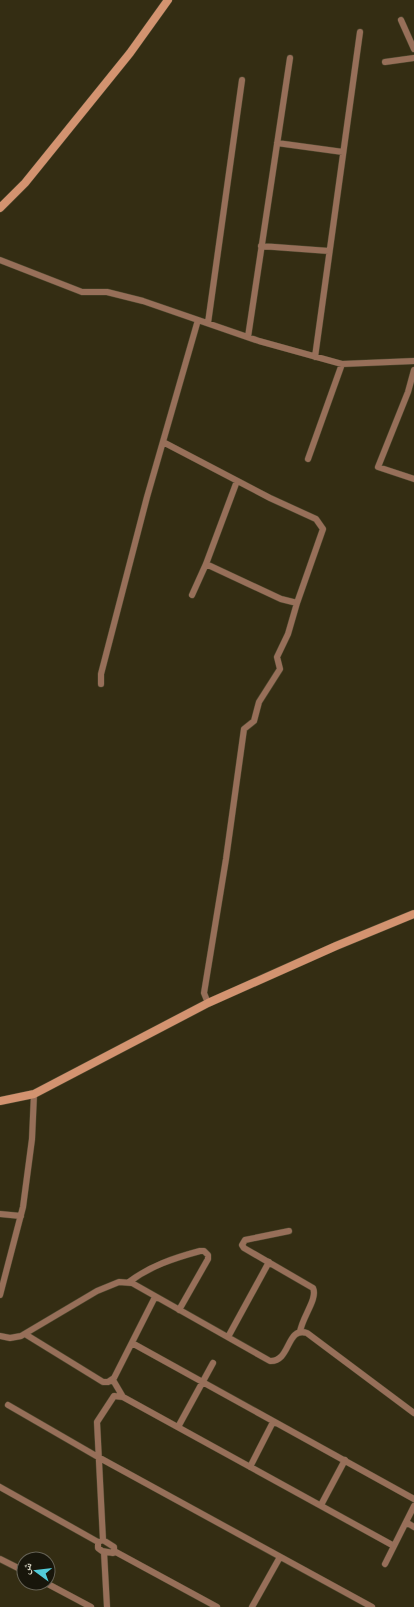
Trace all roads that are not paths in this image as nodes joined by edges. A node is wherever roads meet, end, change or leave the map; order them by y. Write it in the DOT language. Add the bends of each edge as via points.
graph roads {
  1 [pos="168,0"];
  2 [pos="401,20"];
  3 [pos="360,32"];
  4 [pos="414,49"];
  5 [pos="290,58"];
  6 [pos="414,58"];
  7 [pos="385,62"];
  8 [pos="242,80"];
  9 [pos="277,142"];
  10 [pos="343,152"];
  11 [pos="0,208"];
  12 [pos="261,246"];
  13 [pos="329,251"];
  14 [pos="0,260"];
  15 [pos="198,320"];
  16 [pos="208,323"];
  17 [pos="248,337"];
  18 [pos="315,357"];
  19 [pos="414,361"];
  20 [pos="342,364"];
  21 [pos="414,370"];
  22 [pos="163,442"];
  23 [pos="308,459"];
  24 [pos="414,479"];
  25 [pos="237,481"];
  26 [pos="206,564"];
  27 [pos="192,595"];
  28 [pos="297,602"];
  29 [pos="101,684"];
  30 [pos="414,914"];
  31 [pos="208,1003"];
  32 [pos="34,1094"];
  33 [pos="0,1101"];
  34 [pos="0,1214"];
  35 [pos="21,1216"];
  36 [pos="289,1231"];
  37 [pos="269,1262"];
  38 [pos="129,1282"];
  39 [pos="0,1295"];
  40 [pos="155,1297"];
  41 [pos="179,1310"];
  42 [pos="300,1332"];
  43 [pos="26,1334"];
  44 [pos="0,1336"];
  45 [pos="228,1337"];
  46 [pos="132,1343"];
  47 [pos="213,1363"];
  48 [pos="113,1380"];
  49 [pos="202,1382"];
  50 [pos="123,1397"];
  51 [pos="8,1405"];
  52 [pos="414,1414"];
  53 [pos="273,1422"];
  54 [pos="178,1428"];
  55 [pos="98,1457"];
  56 [pos="345,1460"];
  57 [pos="250,1467"];
  58 [pos="0,1487"];
  59 [pos="414,1499"];
  60 [pos="321,1505"];
  61 [pos="414,1506"];
  62 [pos="406,1522"];
  63 [pos="414,1527"];
  64 [pos="100,1541"];
  65 [pos="394,1546"];
  66 [pos="114,1551"];
  67 [pos="104,1552"];
  68 [pos="280,1557"];
  69 [pos="1,1562"];
  70 [pos="385,1564"];
  71 [pos="16,1568"];
  72 [pos="56,1588"];
  73 [pos="91,1607"];
  74 [pos="107,1607"];
  75 [pos="217,1607"];
  76 [pos="252,1607"];
  77 [pos="372,1607"];
  1 -- 11 [label="street" via="130,53 25,183"];
  2 -- 4 [label="street"];
  3 -- 10 [label="street"];
  5 -- 9 [label="street"];
  6 -- 7 [label="street"];
  8 -- 16 [label="street"];
  9 -- 10 [label="street"];
  9 -- 12 [label="street"];
  10 -- 13 [label="street"];
  12 -- 13 [label="street"];
  12 -- 17 [label="street"];
  13 -- 18 [label="street"];
  14 -- 15 [label="street" via="82,292 107,292 143,300"];
  15 -- 16 [label="street"];
  15 -- 22 [label="street"];
  16 -- 17 [label="street"];
  17 -- 18 [label="street"];
  18 -- 20 [label="street"];
  19 -- 20 [label="street"];
  20 -- 23 [label="street"];
  21 -- 24 [label="street" via="408,392 378,467"];
  22 -- 25 [label="street"];
  22 -- 29 [label="street" via="101,674"];
  25 -- 26 [label="street"];
  25 -- 28 [label="street" via="316,519 323,529"];
  26 -- 27 [label="street"];
  26 -- 28 [label="street" via="281,599"];
  28 -- 31 [label="street" via="288,634 277,657 280,669 259,702 254,721 244,729 204,993"];
  30 -- 31 [label="street"];
  31 -- 32 [label="street"];
  32 -- 33 [label="street"];
  32 -- 35 [label="street" via="32,1139"];
  34 -- 35 [label="street"];
  35 -- 39 [label="street"];
  36 -- 37 [label="street" via="243,1242 244,1248"];
  37 -- 42 [label="street" via="311,1285 314,1291 314,1298 303,1319"];
  37 -- 45 [label="street"];
  38 -- 40 [label="street"];
  38 -- 41 [label="street" via="158,1264 204,1251 208,1259"];
  38 -- 43 [label="street" via="119,1282 97,1291"];
  40 -- 41 [label="street"];
  40 -- 46 [label="street"];
  41 -- 45 [label="street"];
  42 -- 45 [label="street" via="293,1336 282,1358 272,1362"];
  42 -- 52 [label="street" via="307,1333"];
  43 -- 44 [label="street" via="10,1338"];
  43 -- 48 [label="street" via="103,1382"];
  46 -- 48 [label="street"];
  46 -- 49 [label="street"];
  47 -- 49 [label="street"];
  48 -- 50 [label="street"];
  49 -- 53 [label="street"];
  49 -- 54 [label="street"];
  50 -- 54 [label="street"];
  50 -- 55 [label="street" via="114,1396 97,1422"];
  51 -- 55 [label="street"];
  53 -- 56 [label="street"];
  53 -- 57 [label="street"];
  54 -- 57 [label="street"];
  55 -- 64 [label="street"];
  55 -- 68 [label="street"];
  56 -- 59 [label="street"];
  56 -- 60 [label="street"];
  57 -- 60 [label="street"];
  58 -- 64 [label="street"];
  60 -- 65 [label="street"];
  61 -- 62 [label="street"];
  62 -- 63 [label="street"];
  62 -- 65 [label="street"];
  64 -- 66 [label="street" via="114,1547"];
  64 -- 67 [label="street" via="98,1548"];
  65 -- 70 [label="street"];
  66 -- 67 [label="street" via="111,1554"];
  66 -- 75 [label="street"];
  67 -- 74 [label="street"];
  68 -- 76 [label="street"];
  68 -- 77 [label="street"];
  69 -- 71 [label="street"];
  72 -- 73 [label="street"];
}
